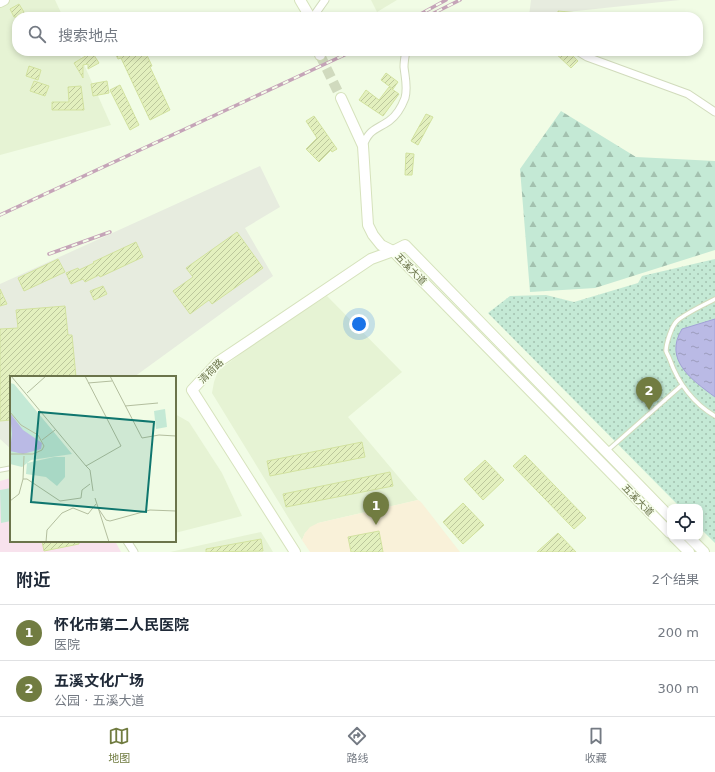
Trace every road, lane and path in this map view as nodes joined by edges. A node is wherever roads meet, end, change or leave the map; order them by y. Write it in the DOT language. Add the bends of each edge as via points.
graph roads {
  1 [pos="4,0"];
  2 [pos="300,0"];
  3 [pos="325,0"];
  4 [pos="0,2"];
  5 [pos="307,12"];
  6 [pos="317,12"];
  7 [pos="405,56"];
  8 [pos="585,56"];
  9 [pos="341,98"];
  10 [pos="715,112"];
  11 [pos="363,146"];
  12 [pos="393,251"];
  13 [pos="715,299"];
  14 [pos="682,385"];
  15 [pos="715,416"];
  16 [pos="606,452"];
  17 [pos="10,468"];
  18 [pos="0,470"];
  19 [pos="667,514"];
  20 [pos="667,530"];
  21 [pos="677,540"];
  22 [pos="692,540"];
  23 [pos="128,542"];
  24 [pos="134,552"];
  25 [pos="294,552"];
  26 [pos="689,552"];
  27 [pos="704,552"];
  1 -- 4 [label="main road"];
  2 -- 5 [label="main road"];
  3 -- 6 [label="street"];
  7 -- 11 [label="street" via="405,98 390,120 366,136"];
  8 -- 10 [label="street" via="688,94"];
  9 -- 11 [label="main road"];
  11 -- 12 [label="main road" via="368,225 381,245"];
  12 -- 16 [label="main road, 五溪大道" via="404,245"];
  12 -- 20 [label="main road, 五溪大道"];
  12 -- 25 [label="main road, 清荷路" via="371,259 218,362 192,390"];
  13 -- 14 [label="lane" via="676,322 670,334 666,351"];
  14 -- 15 [label="lane" via="694,400"];
  14 -- 16 [label="lane"];
  16 -- 19 [label="main road, 五溪大道"];
  17 -- 18 [label="lane"];
  21 -- 26 [label="main road"];
  22 -- 27 [label="main road"];
  23 -- 24 [label="street"];
}
